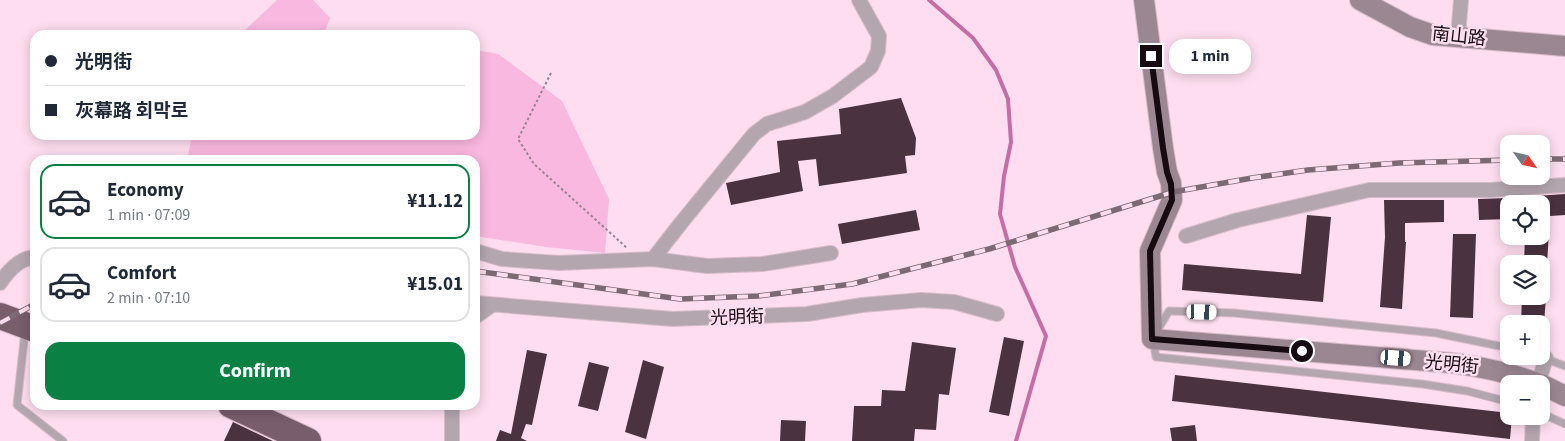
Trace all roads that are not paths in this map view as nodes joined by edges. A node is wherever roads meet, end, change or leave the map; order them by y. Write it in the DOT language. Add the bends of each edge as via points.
graph roads {
  1 [pos="859,0"];
  2 [pos="1144,0"];
  3 [pos="1360,0"];
  4 [pos="1461,0"];
  5 [pos="1458,36"];
  6 [pos="1565,46"];
  7 [pos="1565,185"];
  8 [pos="1186,236"];
  9 [pos="480,252"];
  10 [pos="831,253"];
  11 [pos="30,257"];
  12 [pos="647,259"];
  13 [pos="0,283"];
  14 [pos="480,304"];
  15 [pos="492,305"];
  16 [pos="480,313"];
  17 [pos="997,314"];
  18 [pos="17,322"];
  19 [pos="1152,339"];
  20 [pos="1500,346"];
  21 [pos="1550,360"];
  22 [pos="1565,366"];
  23 [pos="1515,375"];
  24 [pos="1550,389"];
  25 [pos="1565,396"];
  26 [pos="1500,400"];
  27 [pos="242,410"];
  28 [pos="452,410"];
  29 [pos="1550,417"];
  30 [pos="1565,424"];
  31 [pos="1533,425"];
  32 [pos="63,441"];
  33 [pos="308,441"];
  34 [pos="452,441"];
  35 [pos="1532,441"];
  1 -- 12 [label="street" via="879,36 878,52 871,67 833,96 805,112 767,124 754,134"];
  2 -- 19 [label="main road" via="1163,148 1172,192 1172,200 1150,251"];
  3 -- 5 [label="main road, 南山路" via="1410,28 1433,35"];
  4 -- 5 [label="street"];
  5 -- 6 [label="main road, 南山路"];
  7 -- 8 [label="street" via="1491,190 1369,190 1238,220"];
  9 -- 12 [label="street" via="502,259 559,263"];
  10 -- 12 [label="street" via="753,265 707,266"];
  11 -- 13 [label="street" via="9,270"];
  14 -- 15 [label="street, 光明街"];
  15 -- 16 [label="street"];
  15 -- 17 [label="street, 光明街" via="673,319 807,314 921,300 954,302"];
  18 -- 32 [label="lane" via="17,405"];
  19 -- 20 [label="lane" via="1169,312 1234,313 1428,332"];
  19 -- 23 [label="main road, 光明街" via="1452,363"];
  19 -- 26 [label="lane" via="1156,357 1422,384"];
  21 -- 22 [label="lane"];
  24 -- 25 [label="main road, 光明街"];
  27 -- 33 [label="highway"];
  28 -- 34 [label="street"];
  29 -- 30 [label="lane"];
  31 -- 35 [label="street"];
}
